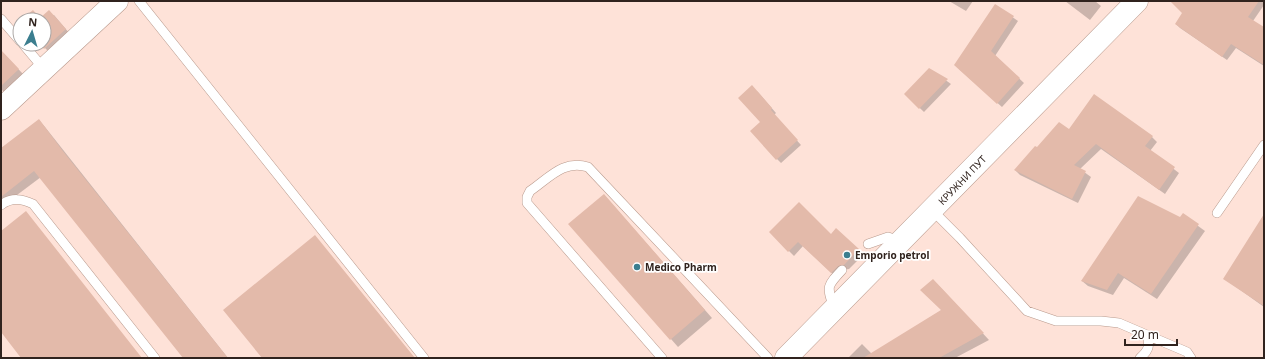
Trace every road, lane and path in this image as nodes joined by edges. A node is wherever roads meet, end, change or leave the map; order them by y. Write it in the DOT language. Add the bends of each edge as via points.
graph roads {
  1 [pos="117,1"];
  2 [pos="139,1"];
  3 [pos="1137,1"];
  4 [pos="1,19"];
  5 [pos="12,32"];
  6 [pos="30,52"];
  7 [pos="44,69"];
  8 [pos="1,109"];
  9 [pos="1264,145"];
  10 [pos="1,205"];
  11 [pos="932,210"];
  12 [pos="1217,213"];
  13 [pos="902,241"];
  14 [pos="868,244"];
  15 [pos="842,270"];
  16 [pos="834,309"];
  17 [pos="1148,335"];
  18 [pos="155,358"];
  19 [pos="424,358"];
  20 [pos="662,358"];
  21 [pos="768,358"];
  22 [pos="786,358"];
  23 [pos="1140,358"];
  24 [pos="1191,358"];
  1 -- 7 [label="main road"];
  2 -- 19 [label="lane"];
  3 -- 11 [label="main road, КРУЖНИ ПУТ"];
  4 -- 5 [label="lane"];
  6 -- 7 [label="lane"];
  7 -- 8 [label="main road"];
  9 -- 12 [label="lane"];
  10 -- 18 [label="lane" via="14,199 33,204"];
  11 -- 13 [label="main road, КРУЖНИ ПУТ"];
  11 -- 17 [label="lane" via="1027,311 1056,321 1101,320 1119,323"];
  13 -- 14 [label="lane" via="888,238"];
  13 -- 16 [label="main road, КРУЖНИ ПУТ"];
  15 -- 16 [label="lane" via="828,288"];
  16 -- 22 [label="main road, КРУЖНИ ПУТ"];
  17 -- 23 [label="lane" via="1148,351"];
  17 -- 24 [label="lane" via="1187,352"];
  20 -- 21 [label="lane" via="526,203 530,191 567,165 575,163 588,167"];
}
